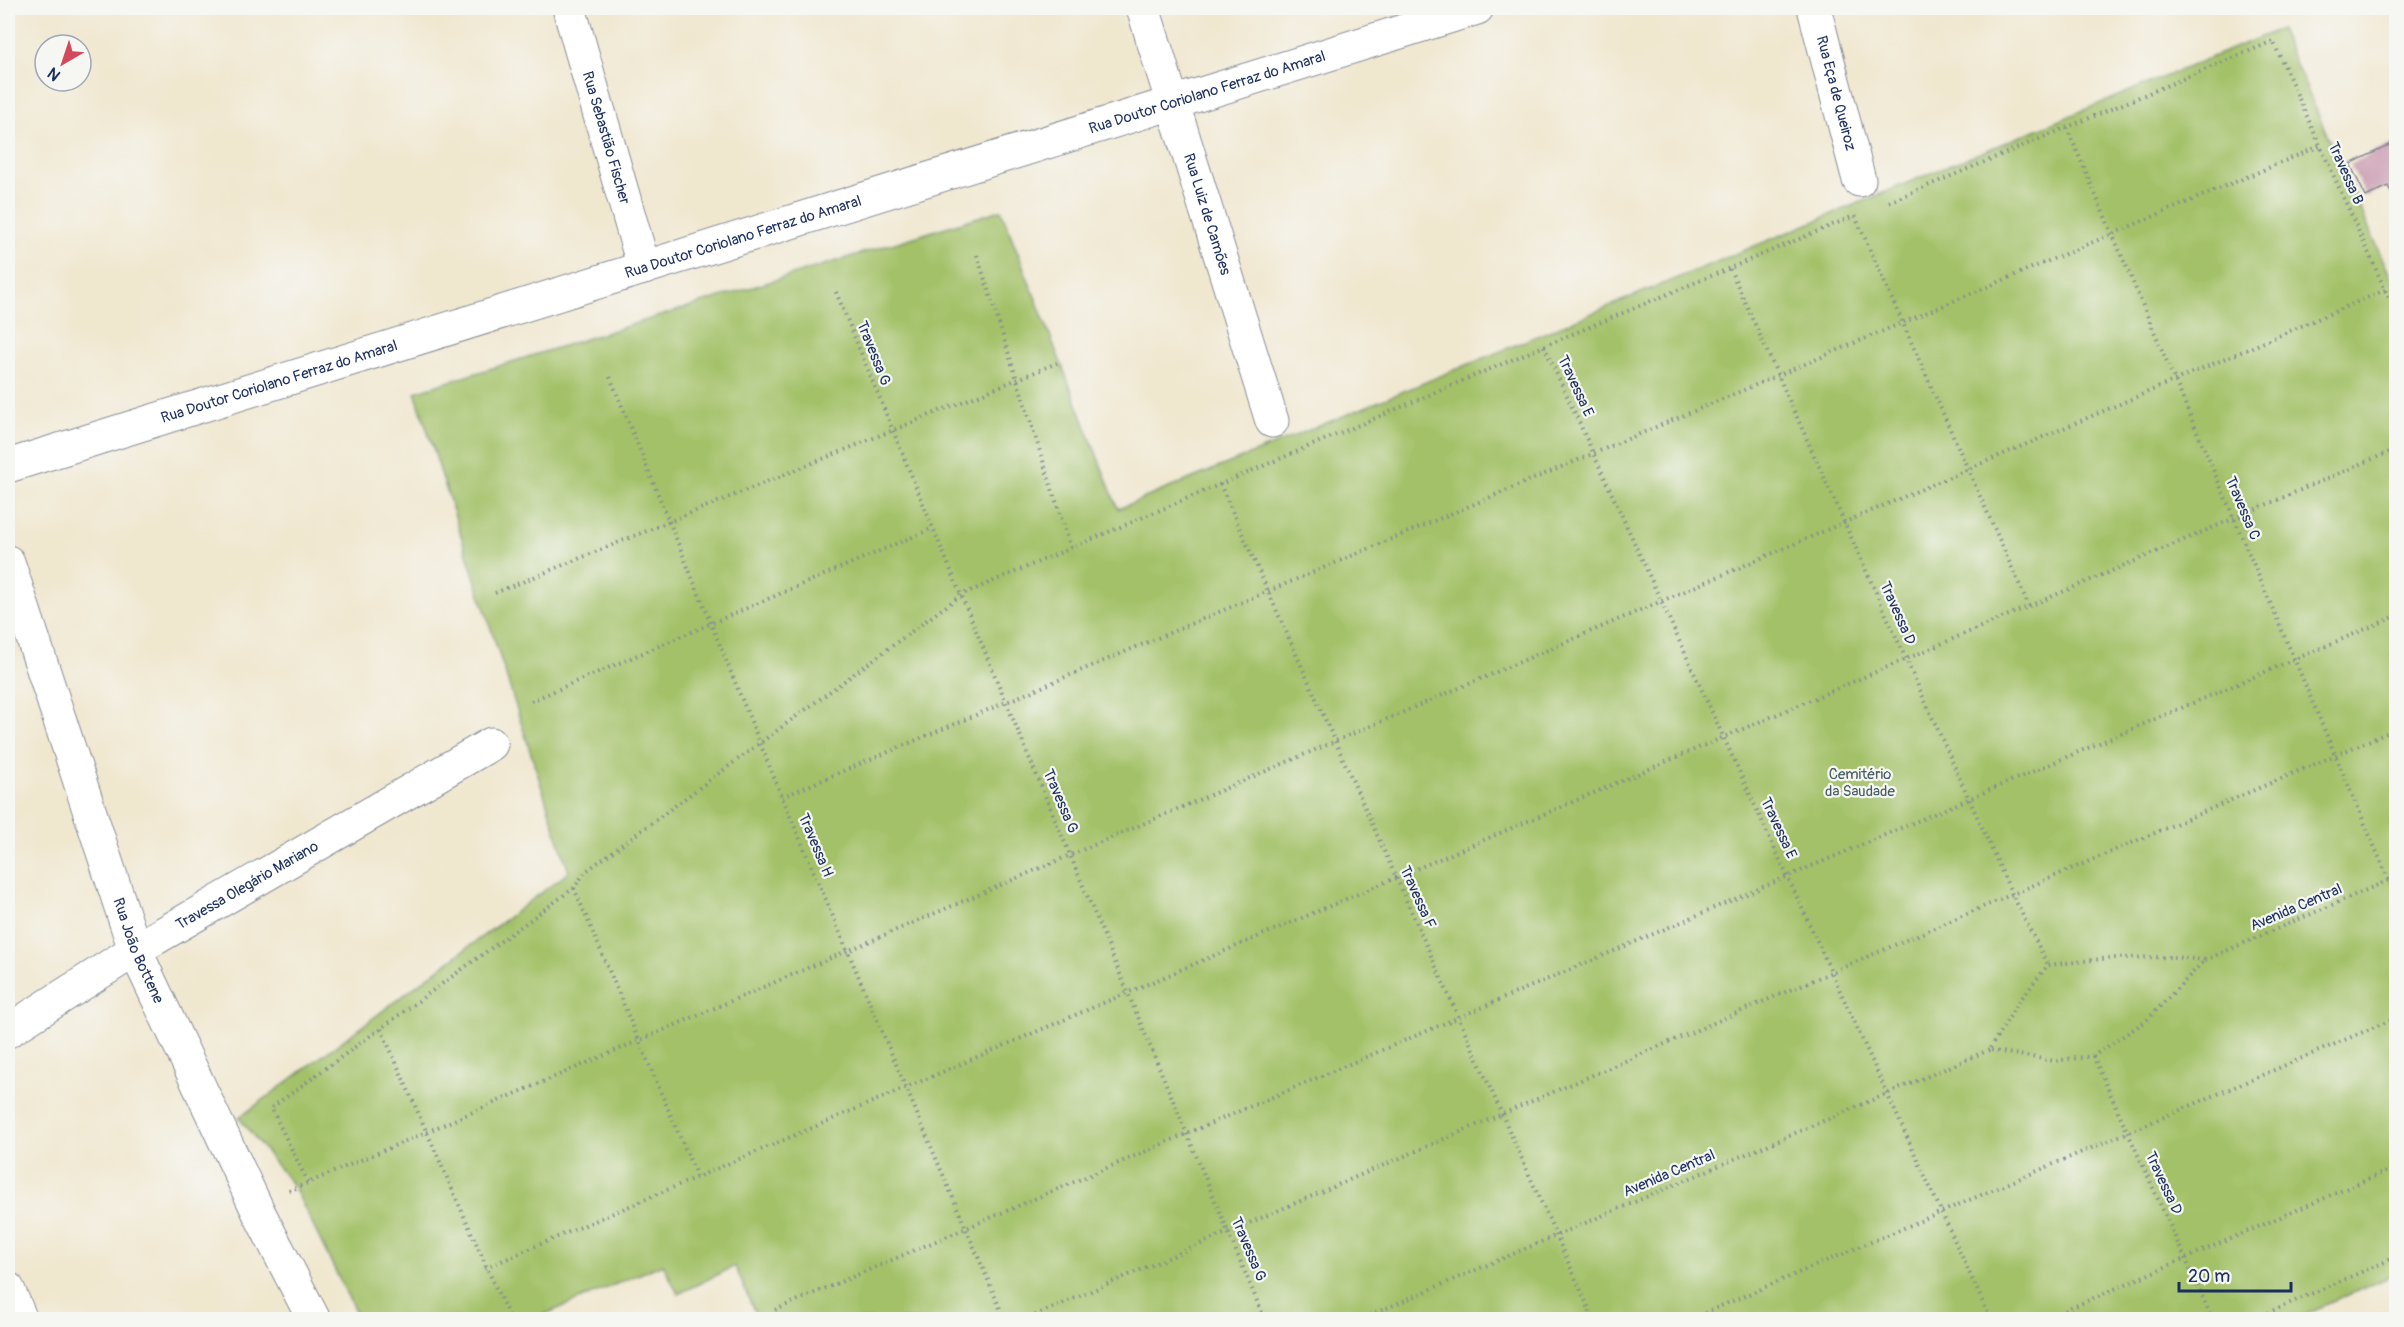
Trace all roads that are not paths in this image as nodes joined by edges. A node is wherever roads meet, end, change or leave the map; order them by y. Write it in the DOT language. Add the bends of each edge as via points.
graph roads {
  1 [pos="569,8"];
  2 [pos="1143,8"];
  3 [pos="1477,8"];
  4 [pos="1814,8"];
  5 [pos="1173,102"];
  6 [pos="1859,180"];
  7 [pos="644,268"];
  8 [pos="1272,422"];
  9 [pos="8,466"];
  10 [pos="8,562"];
  11 [pos="491,744"];
  12 [pos="135,950"];
  13 [pos="8,1031"];
  14 [pos="8,1289"];
  15 [pos="21,1320"];
  16 [pos="314,1320"];
  1 -- 7 [label="street, Rua Sebastião Fischer"];
  2 -- 5 [label="street, Rua Luiz de Camões"];
  3 -- 5 [label="street, Rua Doutor Coriolano Ferraz do Amaral"];
  4 -- 6 [label="street, Rua Eça de Queiroz"];
  5 -- 7 [label="street, Rua Doutor Coriolano Ferraz do Amaral"];
  5 -- 8 [label="street, Rua Luiz de Camões"];
  7 -- 9 [label="street, Rua Doutor Coriolano Ferraz do Amaral"];
  10 -- 12 [label="street, Rua João Bottene"];
  11 -- 12 [label="street, Travessa Olegário Mariano"];
  12 -- 13 [label="street, Travessa Olegário Mariano"];
  12 -- 16 [label="street, Rua João Bottene"];
  14 -- 15 [label="street"];
}
